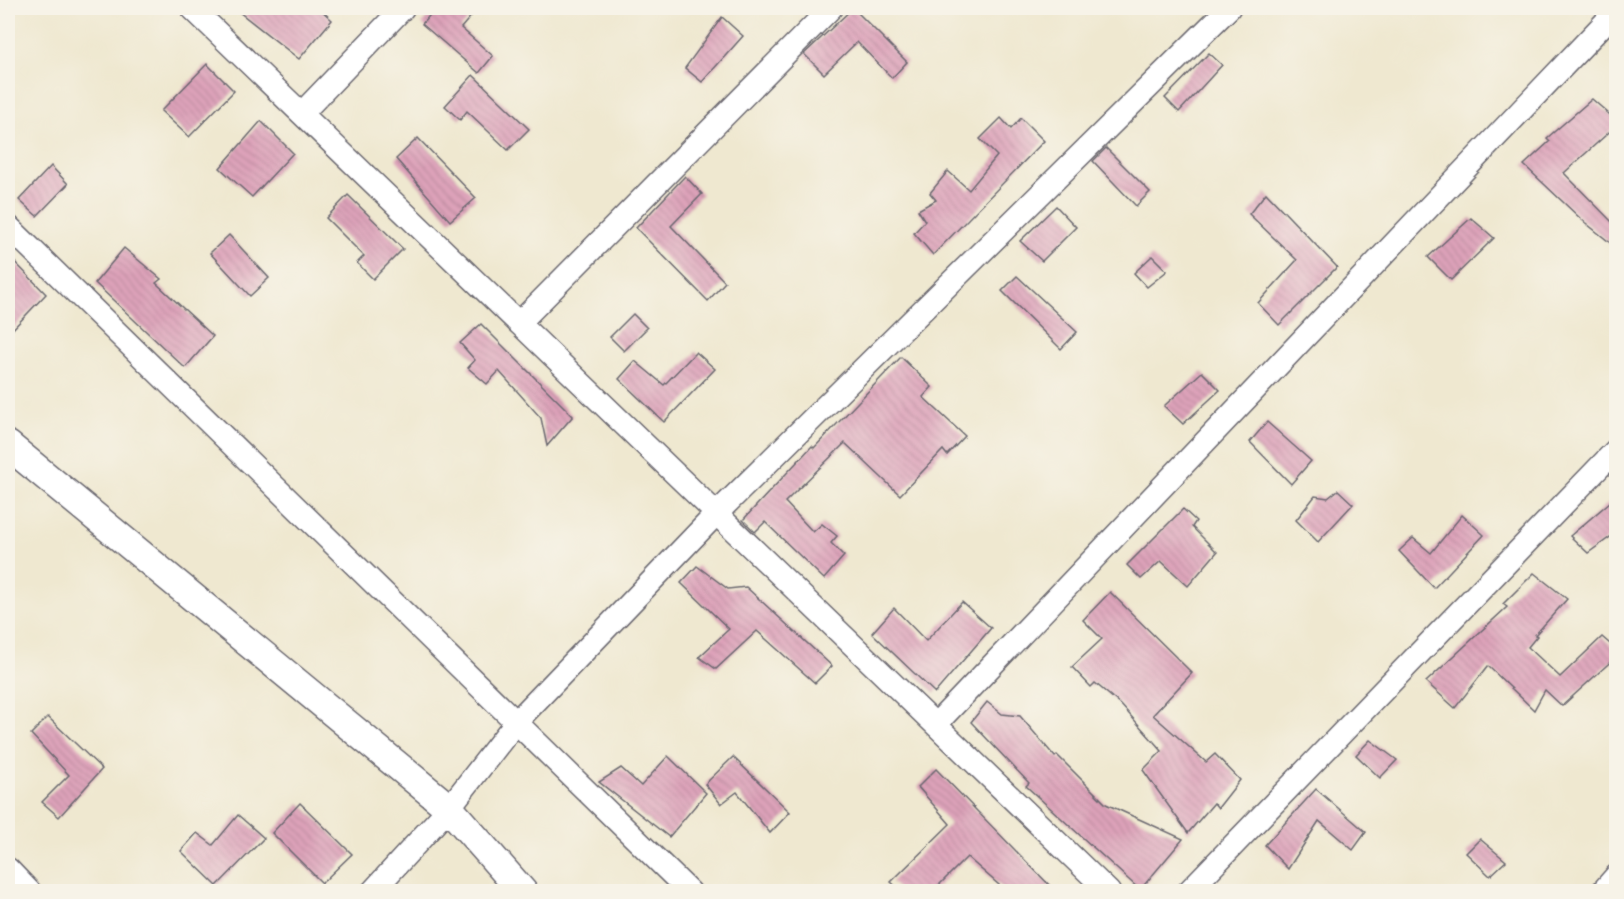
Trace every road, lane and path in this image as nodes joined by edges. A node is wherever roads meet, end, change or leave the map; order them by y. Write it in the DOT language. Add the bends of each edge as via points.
graph roads {
  1 [pos="192,8"];
  2 [pos="403,8"];
  3 [pos="831,8"];
  4 [pos="1228,8"];
  5 [pos="1617,11"];
  6 [pos="302,113"];
  7 [pos="8,226"];
  8 [pos="519,323"];
  9 [pos="8,445"];
  10 [pos="1617,450"];
  11 [pos="717,513"];
  12 [pos="516,722"];
  13 [pos="936,724"];
  14 [pos="449,808"];
  15 [pos="8,869"];
  16 [pos="1617,876"];
  17 [pos="30,891"];
  18 [pos="372,891"];
  19 [pos="523,891"];
  20 [pos="690,891"];
  21 [pos="1109,891"];
  22 [pos="1188,891"];
  23 [pos="1602,891"];
  1 -- 6 [label="street"];
  2 -- 6 [label="street"];
  3 -- 8 [label="street"];
  4 -- 11 [label="street"];
  5 -- 13 [label="street"];
  6 -- 8 [label="street"];
  7 -- 12 [label="street"];
  8 -- 11 [label="street"];
  9 -- 14 [label="street"];
  10 -- 22 [label="street"];
  11 -- 12 [label="street"];
  11 -- 13 [label="street"];
  12 -- 14 [label="street"];
  12 -- 20 [label="street"];
  13 -- 21 [label="street"];
  14 -- 18 [label="street"];
  14 -- 19 [label="street"];
  15 -- 17 [label="street"];
  16 -- 23 [label="street"];
}
